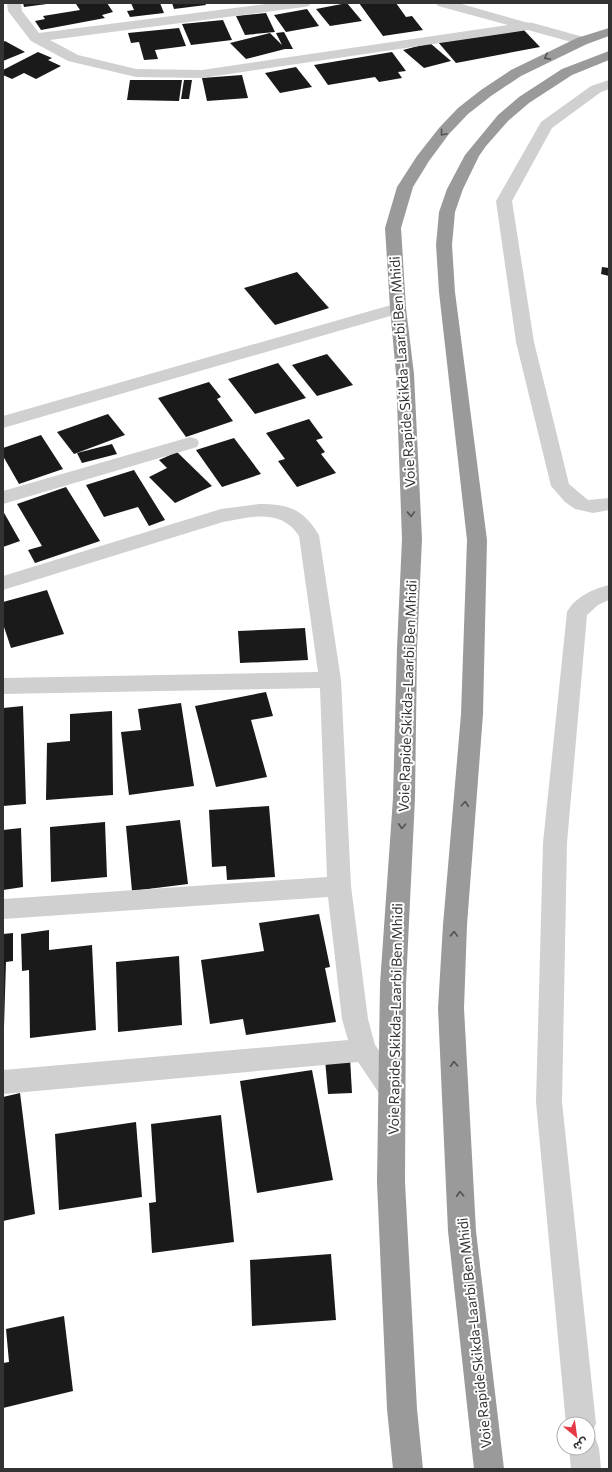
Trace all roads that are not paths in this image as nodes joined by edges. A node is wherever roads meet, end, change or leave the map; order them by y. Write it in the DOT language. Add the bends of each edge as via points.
graph roads {
  1 [pos="14,3"];
  2 [pos="304,3"];
  3 [pos="443,3"];
  4 [pos="528,26"];
  5 [pos="609,32"];
  6 [pos="36,38"];
  7 [pos="582,41"];
  8 [pos="609,55"];
  9 [pos="609,84"];
  10 [pos="398,308"];
  11 [pos="3,422"];
  12 [pos="190,443"];
  13 [pos="3,498"];
  14 [pos="609,504"];
  15 [pos="3,583"];
  16 [pos="609,592"];
  17 [pos="330,680"];
  18 [pos="3,686"];
  19 [pos="338,886"];
  20 [pos="3,909"];
  21 [pos="364,1050"];
  22 [pos="3,1082"];
  23 [pos="392,1090"];
  24 [pos="580,1416"];
  25 [pos="585,1456"];
  26 [pos="408,1469"];
  27 [pos="489,1469"];
  28 [pos="586,1469"];
  1 -- 6 [label="street" via="15,11"];
  2 -- 6 [label="street"];
  3 -- 4 [label="street"];
  4 -- 6 [label="street" via="202,74 136,73 74,58"];
  4 -- 7 [label="street"];
  5 -- 7 [label="highway, Voie Rapide Skikda-Laarbi Ben Mhidi"];
  7 -- 10 [label="highway, Voie Rapide Skikda-Laarbi Ben Mhidi, one-way" via="516,73 486,93 463,111 422,159 405,187 393,228"];
  27 -- 8 [label="highway, Voie Rapide Skikda-Laarbi Ben Mhidi, one-way" via="462,1231 451,1008 472,714 478,540 447,292 444,245 447,212 455,188 481,143 503,118 524,100 567,72"];
  9 -- 14 [label="street" via="596,89 546,125 504,201 525,342 560,486 583,506 594,508"];
  10 -- 11 [label="street"];
  10 -- 23 [label="highway, Voie Rapide Skikda-Laarbi Ben Mhidi, one-way" via="405,374 412,540 404,798 393,984"];
  12 -- 13 [label="street"];
  15 -- 17 [label="street" via="221,516 252,510 277,511 296,518 309,535"];
  16 -- 24 [label="street" via="591,600 577,612 554,843 549,1102"];
  17 -- 18 [label="street"];
  17 -- 19 [label="street"];
  19 -- 20 [label="street"];
  19 -- 21 [label="street" via="355,1019"];
  21 -- 22 [label="street"];
  21 -- 23 [label="street"];
  23 -- 26 [label="highway, Voie Rapide Skikda-Laarbi Ben Mhidi" via="391,1182 402,1409"];
  25 -- 28 [label="street"];
}
